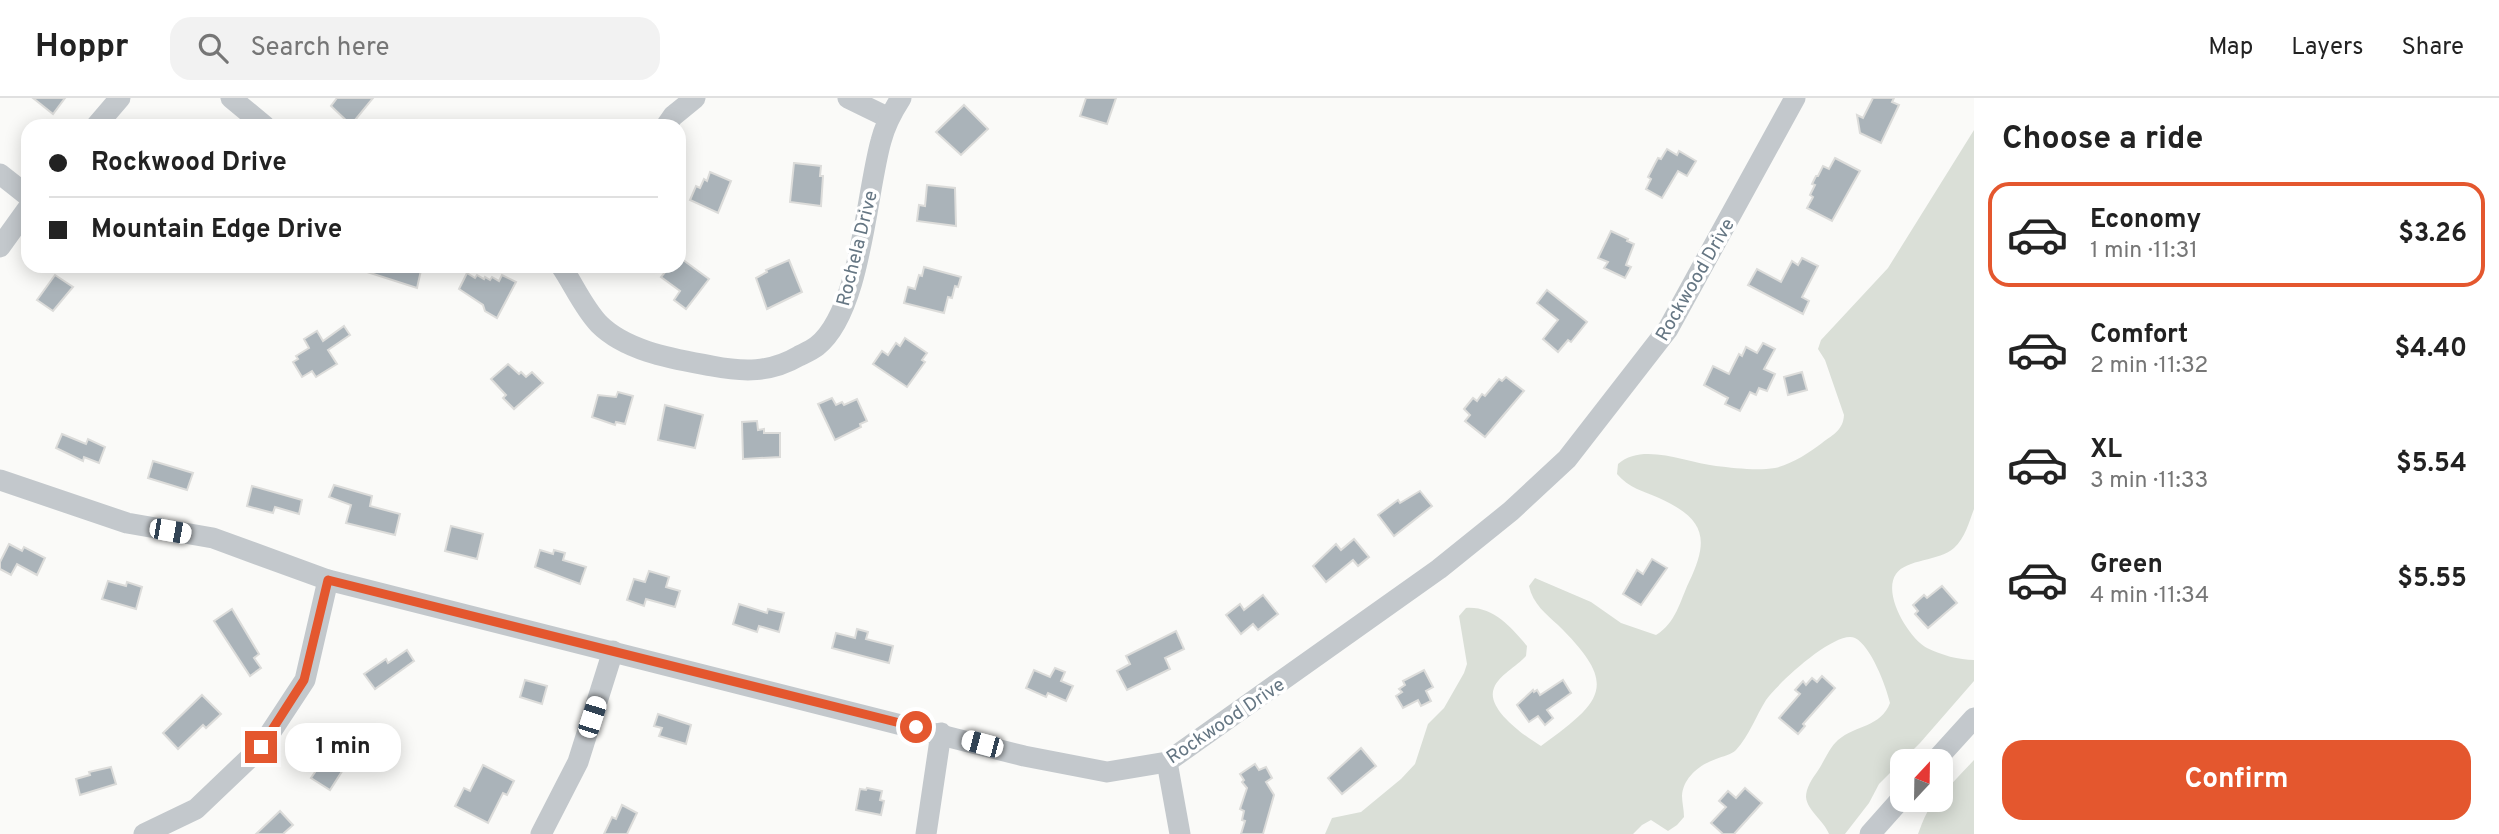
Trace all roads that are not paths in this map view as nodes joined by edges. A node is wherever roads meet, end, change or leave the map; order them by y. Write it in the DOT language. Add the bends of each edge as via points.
graph roads {
  1 [pos="120,98"];
  2 [pos="230,98"];
  3 [pos="695,98"];
  4 [pos="849,98"];
  5 [pos="901,98"];
  6 [pos="1795,98"];
  7 [pos="889,118"];
  8 [pos="102,119"];
  9 [pos="256,119"];
  10 [pos="671,119"];
  11 [pos="0,174"];
  12 [pos="21,190"];
  13 [pos="21,218"];
  14 [pos="0,247"];
  15 [pos="570,273"];
  16 [pos="0,480"];
  17 [pos="328,580"];
  18 [pos="613,651"];
  19 [pos="1974,718"];
  20 [pos="941,733"];
  21 [pos="1946,749"];
  22 [pos="1167,762"];
  23 [pos="1890,812"];
  24 [pos="144,834"];
  25 [pos="541,834"];
  26 [pos="926,834"];
  27 [pos="1180,834"];
  28 [pos="1870,834"];
  1 -- 8 [label="street"];
  2 -- 9 [label="street"];
  3 -- 10 [label="street"];
  4 -- 7 [label="street"];
  5 -- 7 [label="street, Rochela Drive"];
  6 -- 22 [label="street, Rockwood Drive" via="1668,329 1567,459 1439,569"];
  7 -- 15 [label="street, Rochela Drive" via="846,300 818,346 790,362 740,372 624,342 599,324 579,296"];
  11 -- 12 [label="street"];
  13 -- 14 [label="street"];
  16 -- 17 [label="street, Rockwood Drive" via="127,523 213,538"];
  17 -- 18 [label="street, Rockwood Drive"];
  17 -- 24 [label="street" via="304,680 261,747 196,809"];
  18 -- 20 [label="street, Rockwood Drive"];
  18 -- 25 [label="street" via="578,762"];
  19 -- 21 [label="street"];
  20 -- 22 [label="street, Rockwood Drive" via="1107,772"];
  20 -- 26 [label="street"];
  22 -- 27 [label="street"];
  23 -- 28 [label="street"];
}
